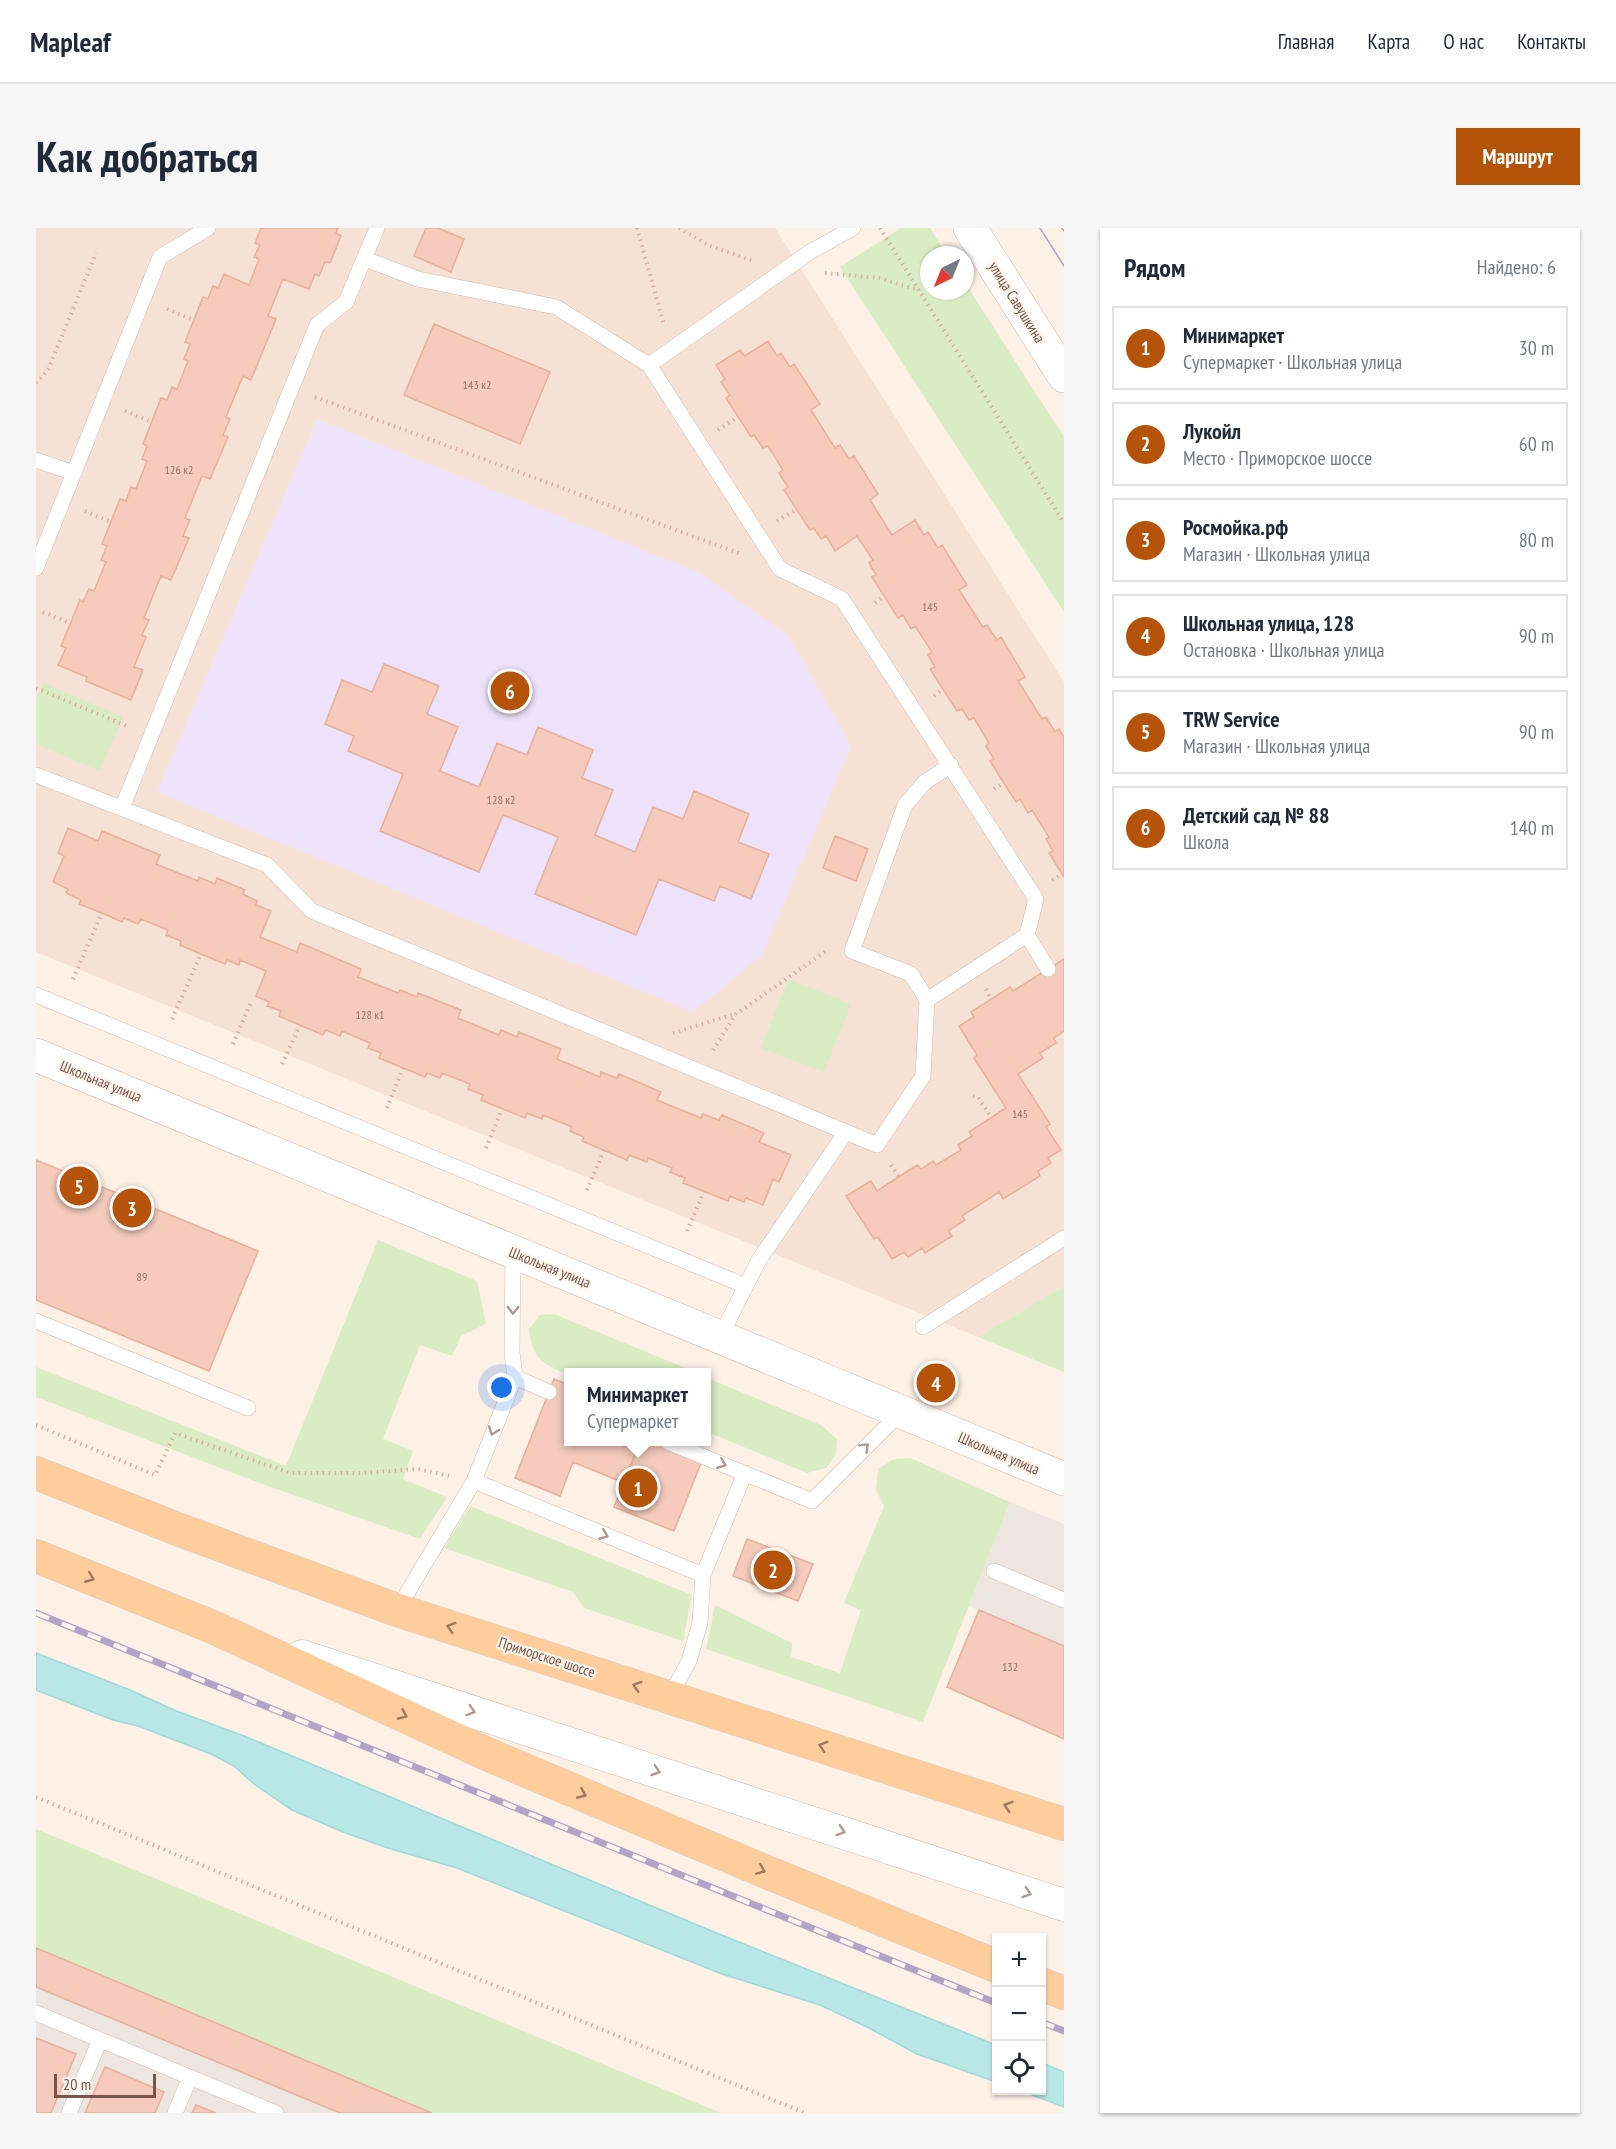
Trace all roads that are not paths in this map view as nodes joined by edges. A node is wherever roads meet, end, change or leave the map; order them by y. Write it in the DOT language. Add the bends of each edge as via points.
graph roads {
  1 [pos="208,228"];
  2 [pos="376,228"];
  3 [pos="853,228"];
  4 [pos="970,228"];
  5 [pos="365,259"];
  6 [pos="649,365"];
  7 [pos="1064,376"];
  8 [pos="36,460"];
  9 [pos="74,473"];
  10 [pos="36,568"];
  11 [pos="951,765"];
  12 [pos="36,775"];
  13 [pos="122,808"];
  14 [pos="1027,935"];
  15 [pos="1048,969"];
  16 [pos="36,995"];
  17 [pos="927,1000"];
  18 [pos="36,1055"];
  19 [pos="846,1132"];
  20 [pos="1064,1238"];
  21 [pos="513,1252"];
  22 [pos="746,1286"];
  23 [pos="36,1321"];
  24 [pos="923,1327"];
  25 [pos="720,1337"];
  26 [pos="514,1377"];
  27 [pos="549,1392"];
  28 [pos="248,1408"];
  29 [pos="901,1412"];
  30 [pos="678,1446"];
  31 [pos="36,1473"];
  32 [pos="745,1473"];
  33 [pos="1064,1479"];
  34 [pos="474,1481"];
  35 [pos="36,1556"];
  36 [pos="994,1571"];
  37 [pos="704,1575"];
  38 [pos="1064,1600"];
  39 [pos="397,1610"];
  40 [pos="215,1628"];
  41 [pos="669,1696"];
  42 [pos="1064,1824"];
  43 [pos="1064,1905"];
  44 [pos="992,1964"];
  45 [pos="1046,1986"];
  46 [pos="1064,1993"];
  47 [pos="36,2013"];
  48 [pos="100,2040"];
  49 [pos="190,2077"];
  50 [pos="69,2113"];
  51 [pos="175,2113"];
  52 [pos="276,2113"];
  1 -- 9 [label="lane" via="160,257"];
  2 -- 5 [label="lane"];
  3 -- 6 [label="lane" via="810,252"];
  4 -- 7 [label="street, улица Савушкина"];
  5 -- 6 [label="lane" via="418,279 556,307"];
  5 -- 13 [label="lane" via="346,303 317,325"];
  6 -- 11 [label="lane" via="780,569 842,598"];
  8 -- 9 [label="lane"];
  9 -- 10 [label="lane"];
  11 -- 14 [label="lane" via="1036,898"];
  11 -- 17 [label="lane" via="925,782 905,805 852,951 911,974"];
  12 -- 13 [label="lane"];
  13 -- 19 [label="lane" via="267,865 312,910"];
  14 -- 15 [label="lane"];
  14 -- 17 [label="lane"];
  16 -- 22 [label="lane"];
  17 -- 19 [label="lane" via="923,1076 877,1145"];
  18 -- 21 [label="street, Школьная улица"];
  19 -- 22 [label="lane" via="759,1260"];
  20 -- 24 [label="lane"];
  21 -- 25 [label="street, Школьная улица"];
  21 -- 26 [label="lane, one-way"];
  22 -- 25 [label="lane"];
  23 -- 28 [label="lane"];
  25 -- 29 [label="street, Школьная улица"];
  26 -- 27 [label="lane"];
  26 -- 34 [label="lane, one-way"];
  32 -- 29 [label="lane, one-way" via="812,1501"];
  29 -- 33 [label="street, Школьная улица"];
  30 -- 32 [label="lane, one-way"];
  31 -- 39 [label="main road, Приморское шоссе"];
  32 -- 37 [label="lane"];
  34 -- 37 [label="lane, one-way"];
  34 -- 39 [label="lane"];
  35 -- 40 [label="main road, one-way"];
  36 -- 38 [label="lane"];
  37 -- 41 [label="lane" via="700,1623 689,1661"];
  41 -- 39 [label="main road, Приморское шоссе, one-way"];
  40 -- 43 [label="street, one-way"];
  40 -- 44 [label="main road, one-way" via="489,1755"];
  42 -- 41 [label="main road, Приморское шоссе, one-way"];
  45 -- 46 [label="main road"];
  47 -- 48 [label="lane"];
  48 -- 49 [label="lane"];
  48 -- 50 [label="lane"];
  49 -- 51 [label="lane"];
  49 -- 52 [label="lane"];
}
